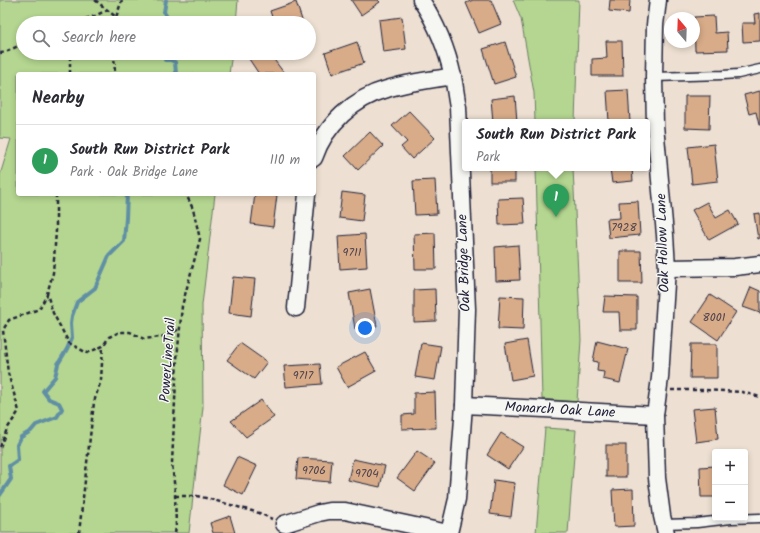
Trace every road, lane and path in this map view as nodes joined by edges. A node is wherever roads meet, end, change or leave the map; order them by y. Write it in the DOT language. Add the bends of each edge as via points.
graph roads {
  1 [pos="95,0"];
  2 [pos="122,0"];
  3 [pos="421,0"];
  4 [pos="658,0"];
  5 [pos="107,10"];
  6 [pos="96,16"];
  7 [pos="115,16"];
  8 [pos="116,16"];
  9 [pos="16,46"];
  10 [pos="0,53"];
  11 [pos="70,60"];
  12 [pos="114,60"];
  13 [pos="760,69"];
  14 [pos="70,72"];
  15 [pos="115,72"];
  16 [pos="453,76"];
  17 [pos="654,77"];
  18 [pos="316,154"];
  19 [pos="56,196"];
  20 [pos="187,196"];
  21 [pos="306,196"];
  22 [pos="760,264"];
  23 [pos="666,268"];
  24 [pos="47,294"];
  25 [pos="296,308"];
  26 [pos="180,329"];
  27 [pos="103,346"];
  28 [pos="659,390"];
  29 [pos="760,397"];
  30 [pos="464,405"];
  31 [pos="656,415"];
  32 [pos="0,447"];
  33 [pos="174,496"];
  34 [pos="760,518"];
  35 [pos="284,524"];
  36 [pos="665,529"];
  37 [pos="79,533"];
  38 [pos="175,533"];
  39 [pos="448,533"];
  1 -- 5 [label="path"];
  2 -- 8 [label="path"];
  3 -- 16 [label="street, Oak Bridge Lane" via="440,35"];
  4 -- 17 [label="street, Oak Hollow Lane"];
  5 -- 6 [label="path"];
  5 -- 7 [label="path"];
  9 -- 10 [label="path"];
  11 -- 14 [label="path"];
  12 -- 15 [label="path"];
  13 -- 17 [label="lane" via="723,76"];
  16 -- 18 [label="street" via="385,89 353,105 330,127"];
  16 -- 30 [label="street, Oak Bridge Lane" via="458,107 467,309"];
  17 -- 23 [label="street, Oak Hollow Lane" via="655,125"];
  19 -- 24 [label="path" via="53,273"];
  20 -- 26 [label="path, PowerLineTrail" via="193,209 200,239 182,306"];
  21 -- 25 [label="street"];
  22 -- 23 [label="street"];
  23 -- 28 [label="street, Oak Hollow Lane"];
  24 -- 27 [label="path" via="53,313 69,343 87,353"];
  24 -- 32 [label="path" via="39,309 9,320 3,330 8,373 19,411 7,428"];
  26 -- 27 [label="path" via="161,337 144,339 130,332 120,332 109,337"];
  26 -- 33 [label="path, PowerLineTrail" via="172,463"];
  27 -- 37 [label="path" via="101,380 94,402"];
  28 -- 29 [label="path" via="742,392"];
  28 -- 31 [label="street, Oak Hollow Lane"];
  30 -- 31 [label="street, Monarch Oak Lane"];
  30 -- 39 [label="street, Oak Bridge Lane" via="457,499"];
  31 -- 36 [label="street, Oak Hollow Lane" via="657,478"];
  33 -- 35 [label="path" via="210,498 259,513"];
  33 -- 38 [label="path, PowerLineTrail"];
  34 -- 36 [label="lane" via="697,523"];
  35 -- 39 [label="street" via="329,511"];
}
